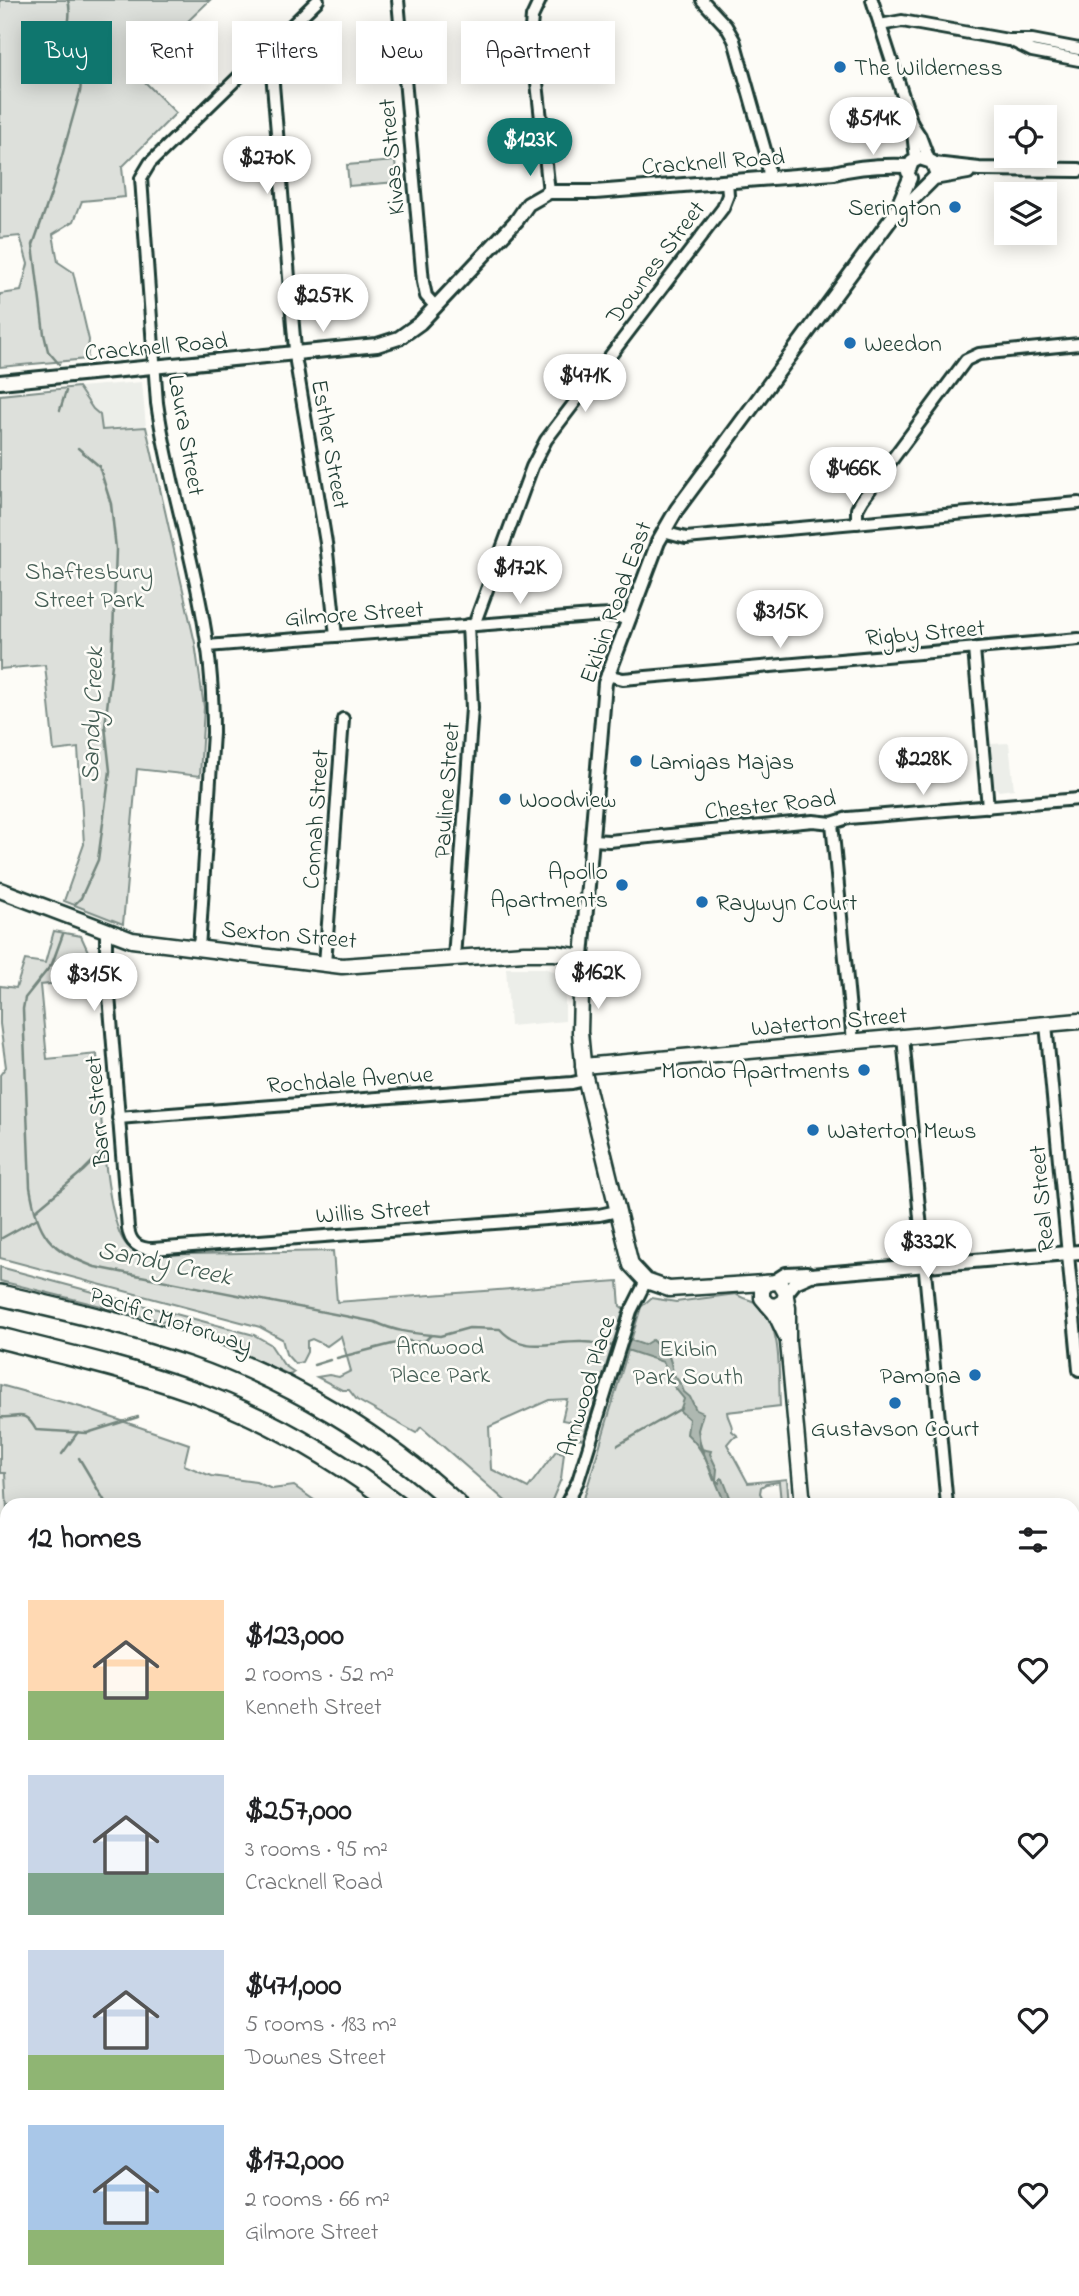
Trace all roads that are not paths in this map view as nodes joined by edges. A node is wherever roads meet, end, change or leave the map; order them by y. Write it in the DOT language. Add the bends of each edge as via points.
graph roads {
  1 [pos="318,0"];
  2 [pos="398,0"];
  3 [pos="540,0"];
  4 [pos="702,0"];
  5 [pos="872,0"];
  6 [pos="297,21"];
  7 [pos="880,25"];
  8 [pos="1008,40"];
  9 [pos="1079,49"];
  10 [pos="1079,60"];
  11 [pos="232,84"];
  12 [pos="273,84"];
  13 [pos="912,124"];
  14 [pos="932,162"];
  15 [pos="979,169"];
  16 [pos="911,170"];
  17 [pos="1079,170"];
  18 [pos="769,178"];
  19 [pos="727,181"];
  20 [pos="930,182"];
  21 [pos="595,191"];
  22 [pos="548,192"];
  23 [pos="894,215"];
  24 [pos="517,220"];
  25 [pos="436,307"];
  26 [pos="1079,344"];
  27 [pos="296,354"];
  28 [pos="153,368"];
  29 [pos="0,382"];
  30 [pos="1079,503"];
  31 [pos="857,523"];
  32 [pos="663,531"];
  33 [pos="628,620"];
  34 [pos="471,625"];
  35 [pos="336,636"];
  36 [pos="1079,639"];
  37 [pos="207,646"];
  38 [pos="974,649"];
  39 [pos="607,675"];
  40 [pos="343,719"];
  41 [pos="1079,799"];
  42 [pos="988,807"];
  43 [pos="832,823"];
  44 [pos="592,840"];
  45 [pos="0,890"];
  46 [pos="106,932"];
  47 [pos="199,948"];
  48 [pos="582,957"];
  49 [pos="454,958"];
  50 [pos="325,964"];
  51 [pos="1079,1021"];
  52 [pos="1046,1024"];
  53 [pos="903,1037"];
  54 [pos="853,1042"];
  55 [pos="584,1073"];
  56 [pos="118,1118"];
  57 [pos="617,1211"];
  58 [pos="134,1243"];
  59 [pos="1073,1253"];
  60 [pos="925,1264"];
  61 [pos="811,1275"];
  62 [pos="646,1281"];
  63 [pos="771,1282"];
  64 [pos="723,1286"];
  65 [pos="0,1295"];
  66 [pos="786,1295"];
  67 [pos="765,1301"];
  68 [pos="0,1338"];
  69 [pos="789,1342"];
  70 [pos="1079,1370"];
  71 [pos="387,1498"];
  72 [pos="448,1498"];
  73 [pos="569,1498"];
  74 [pos="802,1498"];
  75 [pos="946,1498"];
  1 -- 6 [label="street, Laura Street"];
  2 -- 25 [label="street, Kivas Street" via="423,282 426,296"];
  3 -- 22 [label="street" via="531,27"];
  4 -- 18 [label="street" via="734,40 768,156"];
  5 -- 7 [label="street"];
  7 -- 8 [label="street" via="902,21"];
  7 -- 13 [label="street"];
  8 -- 9 [label="street"];
  8 -- 10 [label="street" via="1032,51"];
  11 -- 28 [label="street, Laura Street" via="141,175"];
  12 -- 27 [label="street, Esther Street"];
  13 -- 14 [label="street"];
  13 -- 16 [label="street"];
  14 -- 15 [label="street"];
  14 -- 16 [label="street, Cracknell Road"];
  14 -- 20 [label="street"];
  15 -- 17 [label="street"];
  15 -- 20 [label="street"];
  16 -- 18 [label="street, Cracknell Road"];
  16 -- 20 [label="street" via="916,184"];
  16 -- 23 [label="street, Ekibin Road East"];
  18 -- 19 [label="street, Cracknell Road"];
  19 -- 21 [label="street, Cracknell Road"];
  19 -- 34 [label="street, Downes Street" via="726,204 546,440"];
  20 -- 23 [label="street, Ekibin Road East"];
  21 -- 22 [label="street, Cracknell Road"];
  21 -- 24 [label="street, Cracknell Road" via="548,200"];
  22 -- 24 [label="street, Cracknell Road" via="531,201"];
  23 -- 32 [label="street, Ekibin Road East"];
  24 -- 25 [label="street, Cracknell Road"];
  25 -- 27 [label="street, Cracknell Road" via="410,331 386,343"];
  26 -- 31 [label="street" via="979,354 965,360 862,499"];
  27 -- 28 [label="street, Cracknell Road"];
  27 -- 35 [label="street, Esther Street" via="330,567"];
  28 -- 29 [label="street, Cracknell Road"];
  28 -- 37 [label="street, Laura Street" via="162,440"];
  30 -- 31 [label="street"];
  31 -- 32 [label="street" via="682,538"];
  32 -- 33 [label="street, Ekibin Road East"];
  33 -- 34 [label="street, Gilmore Street" via="613,615"];
  33 -- 39 [label="street, Ekibin Road East"];
  34 -- 35 [label="street, Gilmore Street"];
  34 -- 49 [label="street, Pauline Street" via="472,708"];
  35 -- 37 [label="street, Gilmore Street"];
  36 -- 38 [label="street, Rigby Street"];
  37 -- 47 [label="street, Laura Street" via="213,733"];
  38 -- 39 [label="street, Rigby Street" via="623,679"];
  38 -- 42 [label="street"];
  39 -- 44 [label="street, Ekibin Road East"];
  40 -- 50 [label="street, Connah Street"];
  41 -- 42 [label="street, Chester Road"];
  42 -- 43 [label="street, Chester Road"];
  43 -- 44 [label="street, Chester Road"];
  43 -- 54 [label="street"];
  44 -- 48 [label="street, Ekibin Road East"];
  45 -- 46 [label="main road, Sexton Street"];
  46 -- 47 [label="main road, Sexton Street"];
  46 -- 56 [label="street, Barr Street"];
  47 -- 50 [label="main road, Sexton Street"];
  48 -- 49 [label="main road, Sexton Street" via="545,953"];
  48 -- 55 [label="main road, Ekibin Road East"];
  49 -- 50 [label="main road, Sexton Street"];
  51 -- 52 [label="main road, Waterton Street"];
  52 -- 53 [label="main road, Waterton Street"];
  52 -- 59 [label="street, Real Street"];
  53 -- 54 [label="main road, Waterton Street"];
  53 -- 60 [label="street"];
  54 -- 55 [label="main road, Waterton Street"];
  55 -- 56 [label="street, Rochdale Avenue" via="573,1083"];
  55 -- 57 [label="main road, Ekibin Road East"];
  56 -- 58 [label="street, Barr Street" via="128,1228"];
  57 -- 58 [label="street, Willis Street" via="153,1249"];
  57 -- 62 [label="main road, Ekibin Road East" via="629,1261"];
  59 -- 60 [label="street"];
  59 -- 70 [label="street, Real Street"];
  60 -- 61 [label="street"];
  60 -- 75 [label="street"];
  61 -- 63 [label="street" via="786,1274"];
  61 -- 66 [label="street" via="795,1282"];
  62 -- 64 [label="main road" via="669,1289"];
  62 -- 73 [label="street, Arnwood Place" via="631,1311"];
  63 -- 64 [label="main road"];
  63 -- 66 [label="main road" via="783,1285"];
  63 -- 67 [label="main road" via="762,1290"];
  64 -- 67 [label="main road"];
  65 -- 72 [label="highway, Pacific Motorway" via="166,1338 256,1372 371,1437"];
  66 -- 67 [label="main road" via="776,1306"];
  66 -- 69 [label="main road"];
  67 -- 69 [label="main road"];
  68 -- 71 [label="highway" via="154,1378 239,1410 319,1451"];
  69 -- 74 [label="main road"];
}
